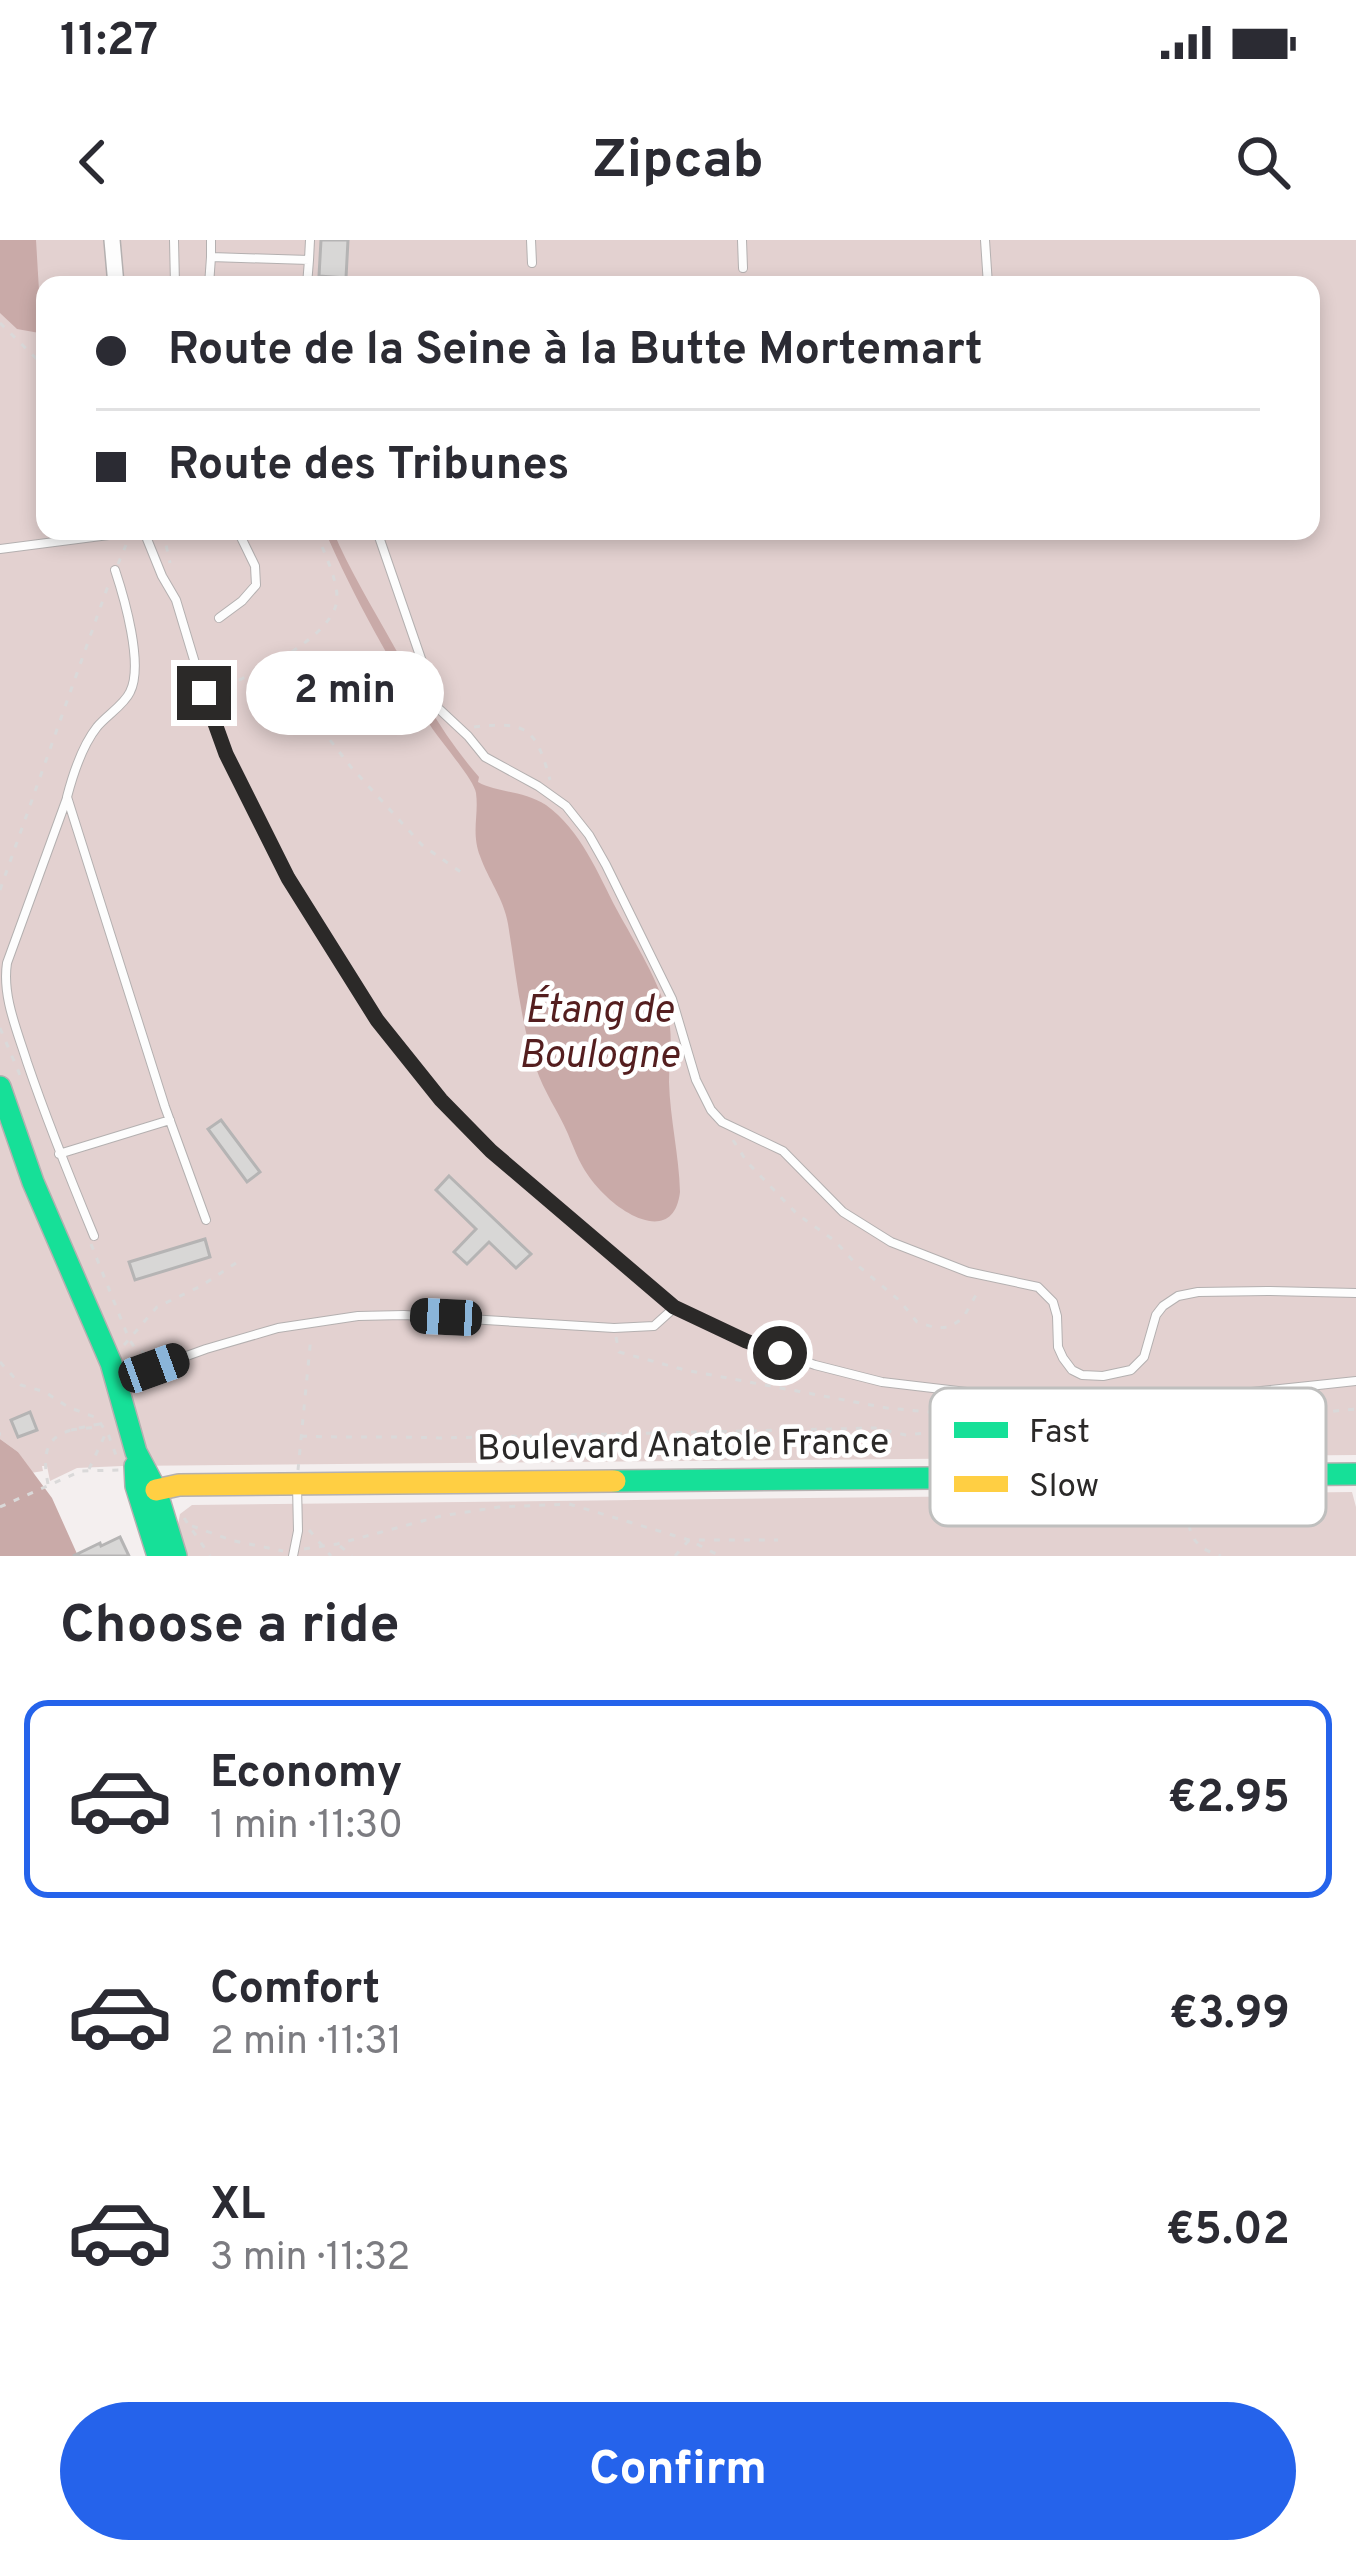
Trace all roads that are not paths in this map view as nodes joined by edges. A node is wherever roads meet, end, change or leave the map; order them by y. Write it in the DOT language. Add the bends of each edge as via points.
graph roads {
  1 [pos="112,240"];
  2 [pos="174,240"];
  3 [pos="212,240"];
  4 [pos="310,240"];
  5 [pos="531,240"];
  6 [pos="742,240"];
  7 [pos="985,240"];
  8 [pos="211,257"];
  9 [pos="309,260"];
  10 [pos="532,262"];
  11 [pos="743,268"];
  12 [pos="115,276"];
  13 [pos="175,276"];
  14 [pos="210,276"];
  15 [pos="308,276"];
  16 [pos="987,276"];
  17 [pos="70,540"];
  18 [pos="149,540"];
  19 [pos="242,540"];
  20 [pos="380,540"];
  21 [pos="0,549"];
  22 [pos="116,570"];
  23 [pos="219,618"];
  24 [pos="67,797"];
  25 [pos="0,1087"];
  26 [pos="170,1120"];
  27 [pos="59,1154"];
  28 [pos="206,1220"];
  29 [pos="94,1237"];
  30 [pos="1356,1293"];
  31 [pos="674,1307"];
  32 [pos="114,1372"];
  33 [pos="1356,1382"];
  34 [pos="933,1388"];
  35 [pos="1296,1388"];
  36 [pos="136,1452"];
  37 [pos="1326,1474"];
  38 [pos="1356,1474"];
  39 [pos="930,1478"];
  40 [pos="297,1484"];
  41 [pos="156,1490"];
  42 [pos="146,1521"];
  43 [pos="294,1554"];
  44 [pos="158,1556"];
  45 [pos="176,1556"];
  1 -- 12 [label="street"];
  2 -- 13 [label="lane"];
  3 -- 8 [label="lane"];
  4 -- 9 [label="lane"];
  5 -- 10 [label="lane"];
  6 -- 11 [label="lane"];
  7 -- 16 [label="lane"];
  8 -- 9 [label="lane"];
  8 -- 14 [label="lane"];
  9 -- 15 [label="lane"];
  17 -- 21 [label="lane"];
  18 -- 31 [label="lane" via="256,819 377,1020 491,1151"];
  19 -- 23 [label="lane" via="256,585"];
  20 -- 30 [label="lane" via="438,708 485,757 566,806 589,835 672,999 696,1080 722,1122 783,1151 879,1236 934,1261 1032,1284 1054,1302 1058,1347 1082,1376 1131,1370 1144,1357 1156,1315 1178,1296"];
  22 -- 24 [label="lane" via="134,677 94,730"];
  24 -- 26 [label="lane"];
  24 -- 27 [label="lane" via="5,978"];
  25 -- 32 [label="main road"];
  26 -- 27 [label="lane"];
  26 -- 28 [label="lane"];
  27 -- 29 [label="lane"];
  31 -- 32 [label="lane" via="654,1326 614,1328 358,1316 278,1328"];
  31 -- 34 [label="lane" via="815,1365"];
  32 -- 36 [label="main road"];
  33 -- 35 [label="lane"];
  36 -- 41 [label="main road"];
  36 -- 42 [label="main road"];
  37 -- 38 [label="main road, Boulevard Anatole France"];
  39 -- 40 [label="main road, Boulevard Anatole France"];
  40 -- 41 [label="main road, Boulevard Anatole France"];
  40 -- 43 [label="lane"];
  41 -- 42 [label="main road"];
  41 -- 45 [label="main road"];
  42 -- 44 [label="main road"];
}
